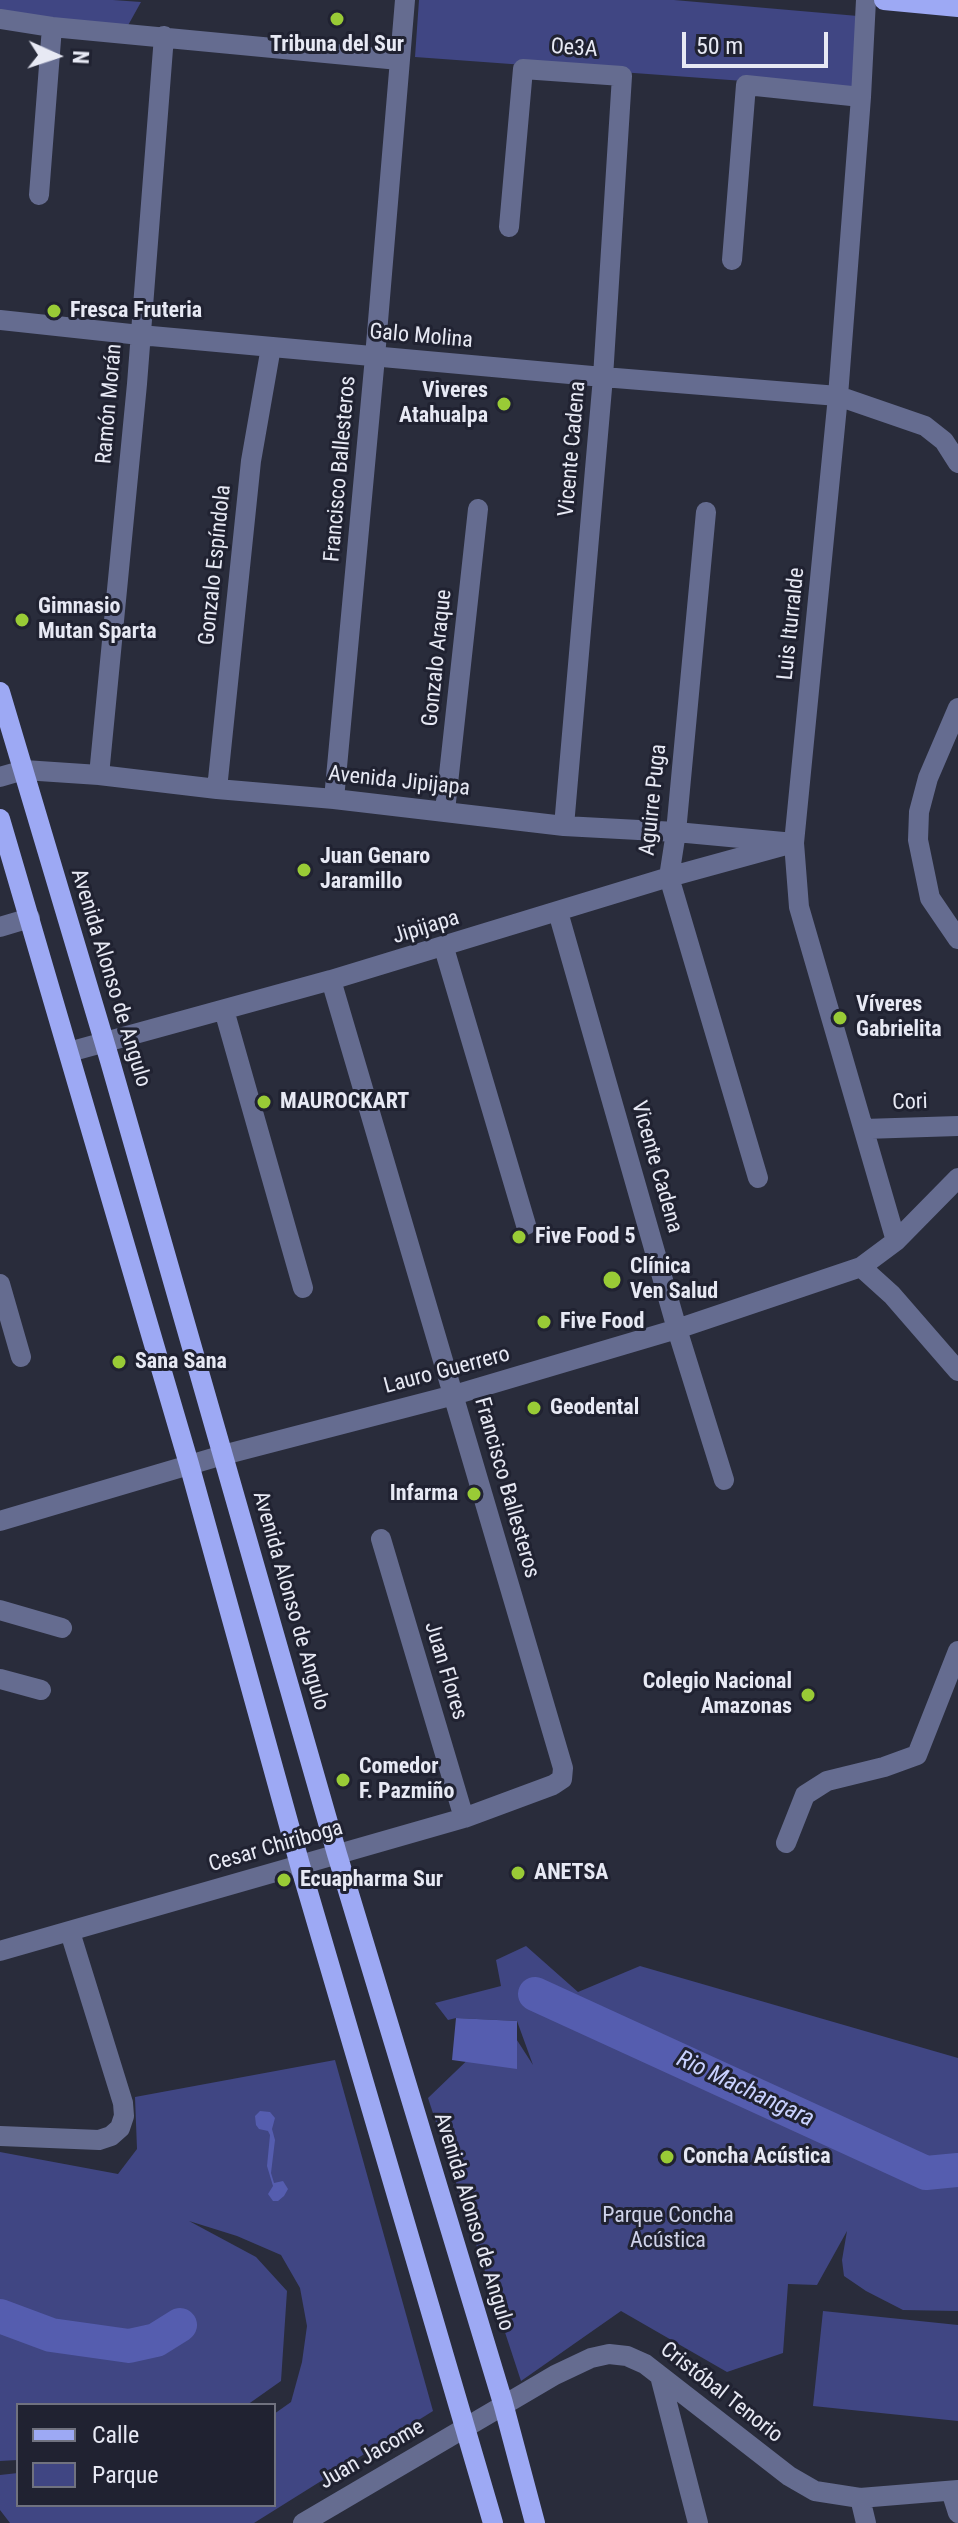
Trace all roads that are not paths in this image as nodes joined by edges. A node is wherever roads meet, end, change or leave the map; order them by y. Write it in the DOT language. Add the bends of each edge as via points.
graph roads {
  1 [pos="405,0"];
  2 [pos="866,0"];
  3 [pos="884,0"];
  4 [pos="958,7"];
  5 [pos="0,19"];
  6 [pos="52,27"];
  7 [pos="164,36"];
  8 [pos="399,60"];
  9 [pos="622,76"];
  10 [pos="861,97"];
  11 [pos="39,195"];
  12 [pos="509,227"];
  13 [pos="732,260"];
  14 [pos="0,320"];
  15 [pos="140,335"];
  16 [pos="271,347"];
  17 [pos="375,357"];
  18 [pos="603,377"];
  19 [pos="838,396"];
  20 [pos="958,463"];
  21 [pos="478,509"];
  22 [pos="706,512"];
  23 [pos="0,692"];
  24 [pos="958,708"];
  25 [pos="24,770"];
  26 [pos="99,775"];
  27 [pos="0,777"];
  28 [pos="217,789"];
  29 [pos="334,799"];
  30 [pos="445,811"];
  31 [pos="0,819"];
  32 [pos="564,826"];
  33 [pos="676,832"];
  34 [pos="794,843"];
  35 [pos="669,877"];
  36 [pos="558,912"];
  37 [pos="30,918"];
  38 [pos="0,927"];
  39 [pos="958,939"];
  40 [pos="444,948"];
  41 [pos="331,980"];
  42 [pos="224,1010"];
  43 [pos="105,1042"];
  44 [pos="69,1052"];
  45 [pos="958,1126"];
  46 [pos="864,1129"];
  47 [pos="758,1178"];
  48 [pos="958,1178"];
  49 [pos="526,1225"];
  50 [pos="896,1241"];
  51 [pos="861,1267"];
  52 [pos="0,1284"];
  53 [pos="303,1288"];
  54 [pos="677,1329"];
  55 [pos="21,1357"];
  56 [pos="958,1371"];
  57 [pos="454,1395"];
  58 [pos="223,1455"];
  59 [pos="189,1464"];
  60 [pos="724,1480"];
  61 [pos="0,1521"];
  62 [pos="381,1539"];
  63 [pos="0,1610"];
  64 [pos="62,1628"];
  65 [pos="958,1651"];
  66 [pos="0,1679"];
  67 [pos="41,1690"];
  68 [pos="562,1779"];
  69 [pos="464,1818"];
  70 [pos="786,1843"];
  71 [pos="337,1854"];
  72 [pos="300,1865"];
  73 [pos="70,1932"];
  74 [pos="0,1951"];
  75 [pos="0,2136"];
  76 [pos="660,2376"];
  77 [pos="503,2403"];
  78 [pos="466,2429"];
  79 [pos="955,2491"];
  80 [pos="860,2498"];
  81 [pos="958,2513"];
  82 [pos="323,2518"];
  83 [pos="303,2523"];
  84 [pos="493,2523"];
  85 [pos="535,2523"];
  86 [pos="698,2523"];
  87 [pos="866,2523"];
  1 -- 8 [label="street, Francisco Ballesteros"];
  2 -- 10 [label="street, Luis Iturralde"];
  3 -- 4 [label="main road"];
  5 -- 6 [label="street"];
  6 -- 7 [label="street"];
  6 -- 11 [label="street"];
  7 -- 8 [label="street"];
  7 -- 15 [label="street, Ramón Morán"];
  8 -- 17 [label="street, Francisco Ballesteros"];
  9 -- 12 [label="street, Oe3A" via="523,69"];
  9 -- 18 [label="street, Vicente Cadena"];
  10 -- 13 [label="street" via="746,85"];
  10 -- 19 [label="street, Luis Iturralde"];
  14 -- 15 [label="street, Galo Molina"];
  15 -- 16 [label="street, Galo Molina"];
  15 -- 26 [label="street, Ramón Morán"];
  16 -- 17 [label="street, Galo Molina"];
  16 -- 28 [label="street, Gonzalo Espíndola" via="251,461"];
  17 -- 18 [label="street, Galo Molina"];
  17 -- 29 [label="street, Francisco Ballesteros"];
  18 -- 19 [label="street, Galo Molina"];
  18 -- 32 [label="street, Vicente Cadena"];
  19 -- 20 [label="street, Galo Molina" via="925,426 944,441"];
  19 -- 34 [label="street, Luis Iturralde"];
  21 -- 30 [label="street, Gonzalo Araque"];
  22 -- 33 [label="street, Aguirre Puga"];
  23 -- 25 [label="main road, Avenida Alonso de Angulo"];
  24 -- 39 [label="street" via="928,778 918,840 930,898"];
  25 -- 26 [label="street, Avenida Jipijapa"];
  25 -- 27 [label="street, Avenida Jipijapa"];
  25 -- 43 [label="main road, Avenida Alonso de Angulo"];
  26 -- 28 [label="street, Avenida Jipijapa"];
  28 -- 29 [label="street, Avenida Jipijapa"];
  29 -- 30 [label="street, Avenida Jipijapa"];
  30 -- 32 [label="street, Avenida Jipijapa"];
  31 -- 37 [label="main road"];
  32 -- 33 [label="street, Avenida Jipijapa"];
  33 -- 34 [label="street, Avenida Jipijapa"];
  33 -- 35 [label="street, Aguirre Puga"];
  34 -- 35 [label="street, Jipijapa"];
  34 -- 46 [label="street, Luis Iturralde" via="799,907"];
  35 -- 36 [label="street, Jipijapa"];
  35 -- 47 [label="street, Aguirre Puga"];
  36 -- 40 [label="street, Jipijapa"];
  36 -- 54 [label="street, Vicente Cadena"];
  37 -- 38 [label="street"];
  37 -- 44 [label="main road"];
  40 -- 41 [label="street, Jipijapa"];
  40 -- 49 [label="street"];
  41 -- 42 [label="street, Jipijapa"];
  41 -- 57 [label="street, Francisco Ballesteros"];
  42 -- 43 [label="street, Jipijapa"];
  42 -- 53 [label="street"];
  43 -- 44 [label="street, Jipijapa"];
  43 -- 58 [label="main road, Avenida Alonso de Angulo"];
  44 -- 59 [label="main road"];
  45 -- 46 [label="street, Cori"];
  46 -- 50 [label="street, Luis Iturralde"];
  48 -- 50 [label="street"];
  50 -- 51 [label="street, Lauro Guerrero"];
  51 -- 54 [label="street, Lauro Guerrero"];
  51 -- 56 [label="street"];
  52 -- 55 [label="street"];
  54 -- 57 [label="street, Lauro Guerrero"];
  54 -- 60 [label="street, Vicente Cadena"];
  57 -- 58 [label="street, Lauro Guerrero"];
  57 -- 68 [label="street, Francisco Ballesteros"];
  58 -- 59 [label="street, Lauro Guerrero"];
  58 -- 71 [label="main road, Avenida Alonso de Angulo"];
  59 -- 61 [label="street, Lauro Guerrero"];
  59 -- 72 [label="main road"];
  62 -- 69 [label="street, Juan Flores"];
  63 -- 64 [label="street"];
  65 -- 70 [label="street" via="917,1755 827,1781 805,1795"];
  66 -- 67 [label="street"];
  68 -- 69 [label="street, Cesar Chiriboga"];
  69 -- 71 [label="street, Cesar Chiriboga"];
  71 -- 72 [label="street, Cesar Chiriboga"];
  71 -- 77 [label="main road, Avenida Alonso de Angulo"];
  72 -- 73 [label="street, Cesar Chiriboga"];
  72 -- 78 [label="main road"];
  73 -- 74 [label="street, Cesar Chiriboga"];
  73 -- 75 [label="street" via="123,2103 120,2128 99,2140"];
  76 -- 77 [label="street, Cristóbal Tenorio" via="636,2359 600,2355"];
  76 -- 80 [label="street, Cristóbal Tenorio" via="803,2485"];
  76 -- 86 [label="street"];
  77 -- 78 [label="street, Cristóbal Tenorio"];
  77 -- 85 [label="main road, Avenida Alonso de Angulo"];
  78 -- 82 [label="street, Juan Jacome"];
  78 -- 84 [label="main road"];
  79 -- 80 [label="street, Cristóbal Tenorio"];
  79 -- 81 [label="street"];
  80 -- 87 [label="street"];
  82 -- 83 [label="street, Juan Jacome"];
}
